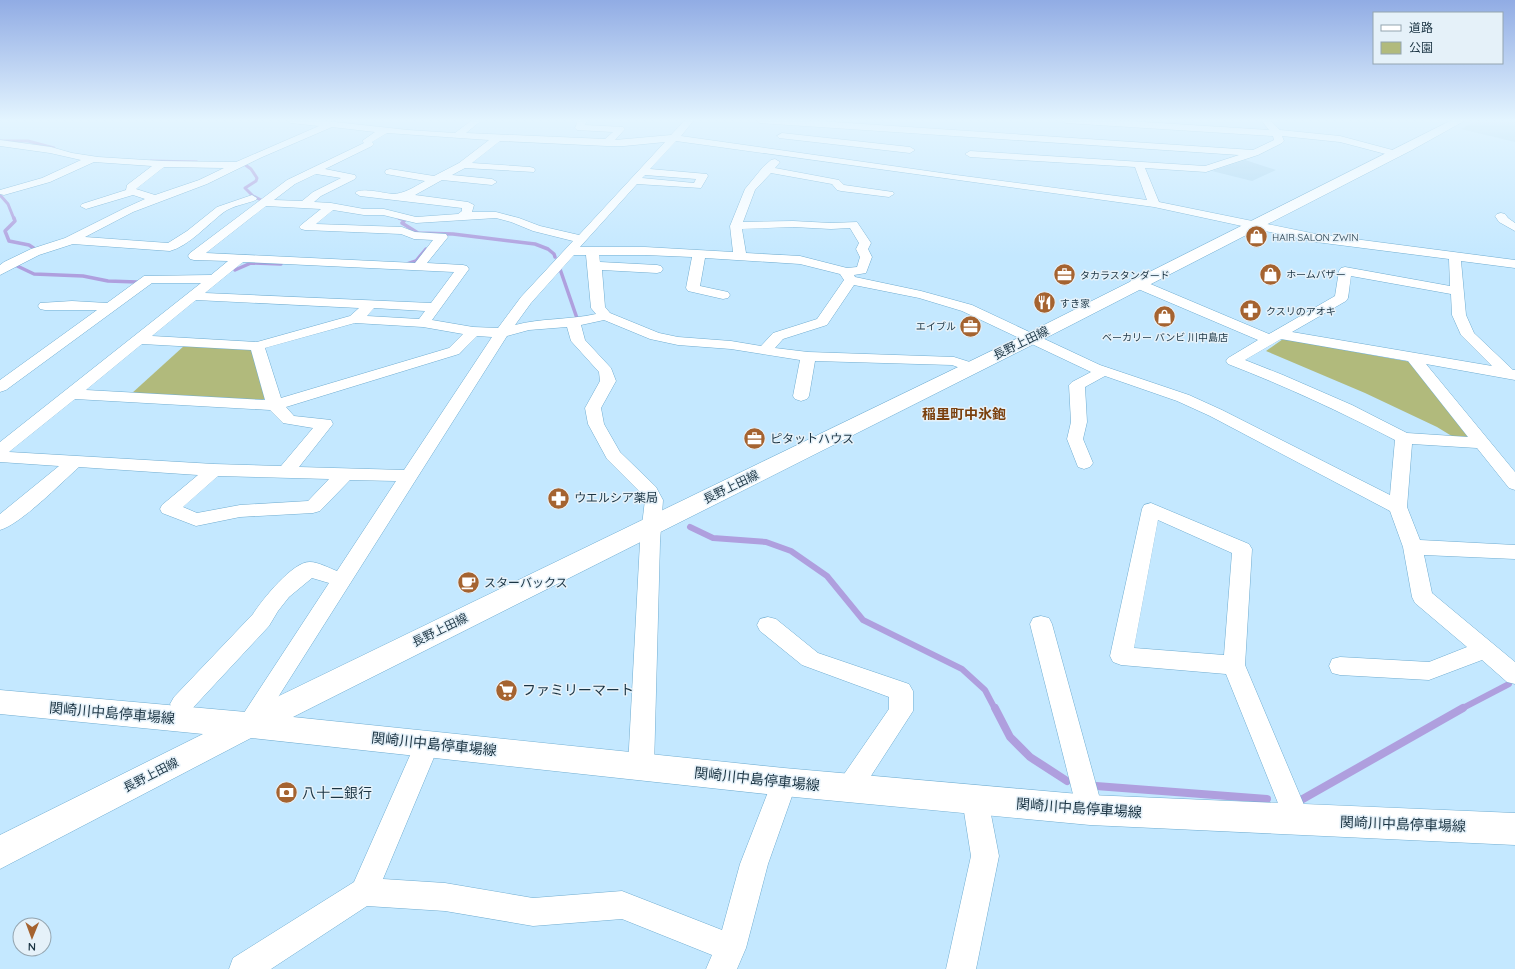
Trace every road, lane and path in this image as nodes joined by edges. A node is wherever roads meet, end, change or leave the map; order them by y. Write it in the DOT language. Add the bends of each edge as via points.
graph roads {
  1 [pos="79,165"];
  2 [pos="160,165"];
  3 [pos="240,165"];
  4 [pos="324,165"];
  5 [pos="463,165"];
  6 [pos="466,165"];
  7 [pos="648,165"];
  8 [pos="771,165"];
  9 [pos="937,165"];
  10 [pos="963,165"];
  11 [pos="1139,165"];
  12 [pos="1143,165"];
  13 [pos="1218,165"];
  14 [pos="1374,165"];
  15 [pos="767,169"];
  16 [pos="314,170"];
  17 [pos="530,170"];
  18 [pos="390,172"];
  19 [pos="639,176"];
  20 [pos="439,178"];
  21 [pos="956,178"];
  22 [pos="492,182"];
  23 [pos="4,192"];
  24 [pos="132,192"];
  25 [pos="360,193"];
  26 [pos="889,194"];
  27 [pos="406,196"];
  28 [pos="252,198"];
  29 [pos="155,199"];
  30 [pos="266,203"];
  31 [pos="305,204"];
  32 [pos="1154,204"];
  33 [pos="86,206"];
  34 [pos="331,206"];
  35 [pos="464,216"];
  36 [pos="1501,216"];
  37 [pos="1254,224"];
  38 [pos="736,226"];
  39 [pos="1515,228"];
  40 [pos="71,240"];
  41 [pos="576,245"];
  42 [pos="592,252"];
  43 [pos="699,254"];
  44 [pos="746,256"];
  45 [pos="1455,257"];
  46 [pos="239,259"];
  47 [pos="1515,264"];
  48 [pos="595,266"];
  49 [pos="418,267"];
  50 [pos="657,269"];
  51 [pos="749,270"];
  52 [pos="0,271"];
  53 [pos="848,276"];
  54 [pos="215,279"];
  55 [pos="1136,283"];
  56 [pos="1458,291"];
  57 [pos="723,295"];
  58 [pos="194,296"];
  59 [pos="370,304"];
  60 [pos="46,306"];
  61 [pos="110,307"];
  62 [pos="435,307"];
  63 [pos="605,316"];
  64 [pos="355,319"];
  65 [pos="577,322"];
  66 [pos="423,323"];
  67 [pos="473,331"];
  68 [pos="502,333"];
  69 [pos="1273,337"];
  70 [pos="1032,338"];
  71 [pos="140,340"];
  72 [pos="257,346"];
  73 [pos="764,351"];
  74 [pos="808,356"];
  75 [pos="1413,358"];
  76 [pos="971,367"];
  77 [pos="1104,371"];
  78 [pos="1513,377"];
  79 [pos="0,387"];
  80 [pos="73,394"];
  81 [pos="801,396"];
  82 [pos="275,405"];
  83 [pos="0,433"];
  84 [pos="20,435"];
  85 [pos="1404,438"];
  86 [pos="1482,444"];
  87 [pos="0,451"];
  88 [pos="0,457"];
  89 [pos="76,461"];
  90 [pos="1084,463"];
  91 [pos="214,470"];
  92 [pos="285,473"];
  93 [pos="344,475"];
  94 [pos="410,476"];
  95 [pos="1515,484"];
  96 [pos="1398,507"];
  97 [pos="0,523"];
  98 [pos="653,525"];
  99 [pos="1413,547"];
  100 [pos="1515,552"];
  101 [pos="342,580"];
  102 [pos="1041,624"];
  103 [pos="768,625"];
  104 [pos="1486,650"];
  105 [pos="1234,665"];
  106 [pos="1340,666"];
  107 [pos="1515,676"];
  108 [pos="0,702"];
  109 [pos="182,704"];
  110 [pos="248,725"];
  111 [pos="428,744"];
  112 [pos="641,767"];
  113 [pos="784,782"];
  114 [pos="849,788"];
  115 [pos="975,799"];
  116 [pos="1090,810"];
  117 [pos="1297,819"];
  118 [pos="1515,828"];
  119 [pos="0,853"];
  120 [pos="364,892"];
  121 [pos="726,958"];
  122 [pos="244,969"];
  123 [pos="961,969"];
  1 -- 23 [label="street" via="46,180"];
  2 -- 24 [label="street" via="131,188"];
  3 -- 29 [label="street" via="204,182"];
  4 -- 16 [label="street"];
  5 -- 20 [label="street"];
  6 -- 17 [label="street"];
  7 -- 19 [label="street"];
  8 -- 15 [label="street"];
  9 -- 21 [label="street"];
  10 -- 21 [label="street"];
  11 -- 32 [label="street"];
  12 -- 13 [label="street" via="1206,169"];
  14 -- 37 [label="main road, 長野上田線"];
  15 -- 26 [label="street" via="835,182 841,188"];
  15 -- 38 [label="street" via="750,189"];
  16 -- 30 [label="street" via="292,182"];
  16 -- 31 [label="street" via="351,178 317,194"];
  18 -- 20 [label="street"];
  19 -- 19 [label="street" via="697,186 703,176"];
  19 -- 41 [label="street"];
  20 -- 22 [label="street"];
  20 -- 27 [label="street"];
  21 -- 32 [label="street"];
  24 -- 29 [label="street"];
  24 -- 33 [label="street"];
  25 -- 27 [label="street"];
  27 -- 35 [label="street" via="403,197 468,205"];
  28 -- 40 [label="street" via="220,209 170,247"];
  29 -- 40 [label="street"];
  30 -- 31 [label="street"];
  30 -- 46 [label="street" via="194,256"];
  31 -- 34 [label="street"];
  32 -- 37 [label="street"];
  34 -- 35 [label="street" via="364,212 384,212 416,220"];
  34 -- 49 [label="street" via="305,227 402,232 442,237"];
  35 -- 41 [label="street" via="496,215 516,220"];
  36 -- 39 [label="street"];
  37 -- 45 [label="street" via="1316,238"];
  37 -- 55 [label="main road, 長野上田線"];
  38 -- 44 [label="street"];
  38 -- 53 [label="street" via="853,224 865,242 862,249 866,257 862,270"];
  40 -- 52 [label="street" via="38,251"];
  41 -- 42 [label="street"];
  41 -- 68 [label="street" via="526,300"];
  42 -- 43 [label="street"];
  42 -- 48 [label="street"];
  43 -- 44 [label="street"];
  43 -- 57 [label="street" via="693,288"];
  44 -- 51 [label="street"];
  44 -- 53 [label="street" via="800,260 844,270"];
  45 -- 47 [label="street"];
  45 -- 56 [label="street"];
  46 -- 49 [label="street"];
  46 -- 54 [label="street"];
  48 -- 50 [label="street"];
  48 -- 63 [label="street" via="598,308"];
  49 -- 62 [label="street" via="463,269"];
  53 -- 70 [label="street" via="968,308"];
  53 -- 73 [label="street" via="822,322 778,336"];
  54 -- 58 [label="street"];
  54 -- 61 [label="street" via="149,279"];
  55 -- 69 [label="street"];
  55 -- 70 [label="main road, 長野上田線"];
  56 -- 69 [label="street" via="1345,271 1341,298"];
  56 -- 78 [label="street" via="1459,315 1468,336"];
  58 -- 59 [label="street"];
  58 -- 71 [label="street"];
  59 -- 62 [label="street"];
  59 -- 64 [label="street"];
  60 -- 61 [label="street"];
  61 -- 79 [label="street"];
  62 -- 66 [label="street"];
  63 -- 65 [label="street"];
  63 -- 73 [label="street" via="655,336"];
  64 -- 66 [label="street"];
  64 -- 72 [label="street"];
  65 -- 68 [label="street" via="528,326"];
  65 -- 98 [label="street" via="578,341 606,371 608,381 593,408 596,424 613,455 650,492 654,500"];
  66 -- 67 [label="street"];
  67 -- 68 [label="street"];
  67 -- 82 [label="street" via="454,351"];
  68 -- 94 [label="street"];
  69 -- 75 [label="street"];
  69 -- 85 [label="street" via="1233,361 1346,408"];
  70 -- 76 [label="main road, 長野上田線"];
  70 -- 77 [label="street"];
  71 -- 72 [label="street"];
  71 -- 80 [label="street"];
  72 -- 82 [label="street"];
  73 -- 74 [label="street"];
  74 -- 76 [label="street" via="954,361"];
  74 -- 81 [label="street"];
  75 -- 78 [label="street"];
  75 -- 86 [label="street"];
  76 -- 98 [label="main road, 長野上田線"];
  77 -- 90 [label="street" via="1078,385 1079,422 1075,439"];
  77 -- 96 [label="street" via="1183,398 1216,413"];
  80 -- 82 [label="street"];
  80 -- 84 [label="street"];
  82 -- 92 [label="street" via="289,420 325,424"];
  83 -- 84 [label="street"];
  84 -- 87 [label="street"];
  85 -- 86 [label="street"];
  85 -- 96 [label="street"];
  86 -- 95 [label="street"];
  88 -- 89 [label="street"];
  89 -- 91 [label="street"];
  89 -- 97 [label="street"];
  91 -- 92 [label="street"];
  91 -- 93 [label="street" via="169,509 196,520 240,511 313,507"];
  92 -- 93 [label="street"];
  93 -- 94 [label="street"];
  94 -- 101 [label="street"];
  96 -- 99 [label="street"];
  98 -- 110 [label="main road, 長野上田線"];
  98 -- 112 [label="street" via="650,542"];
  99 -- 100 [label="street"];
  99 -- 104 [label="street" via="1422,597"];
  101 -- 109 [label="street" via="310,569 298,577 269,605 261,620"];
  101 -- 110 [label="street"];
  102 -- 116 [label="street"];
  103 -- 114 [label="street" via="810,659 900,691 901,711"];
  104 -- 106 [label="street" via="1429,671"];
  104 -- 107 [label="street"];
  105 -- 105 [label="street" via="1242,550 1151,509 1121,656"];
  105 -- 117 [label="street"];
  108 -- 110 [label="main road, 関崎川中島停車場線"];
  110 -- 111 [label="main road, 関崎川中島停車場線"];
  110 -- 119 [label="main road, 長野上田線"];
  111 -- 112 [label="main road, 関崎川中島停車場線"];
  111 -- 120 [label="street"];
  112 -- 113 [label="main road, 関崎川中島停車場線"];
  113 -- 114 [label="main road, 関崎川中島停車場線"];
  113 -- 121 [label="street" via="754,864"];
  114 -- 115 [label="main road, 関崎川中島停車場線"];
  115 -- 116 [label="main road, 関崎川中島停車場線"];
  115 -- 123 [label="street" via="985,856"];
  116 -- 117 [label="main road, 関崎川中島停車場線"];
  117 -- 118 [label="main road, 関崎川中島停車場線"];
  120 -- 121 [label="street" via="445,897 533,912 622,904"];
  120 -- 122 [label="street"];
}
